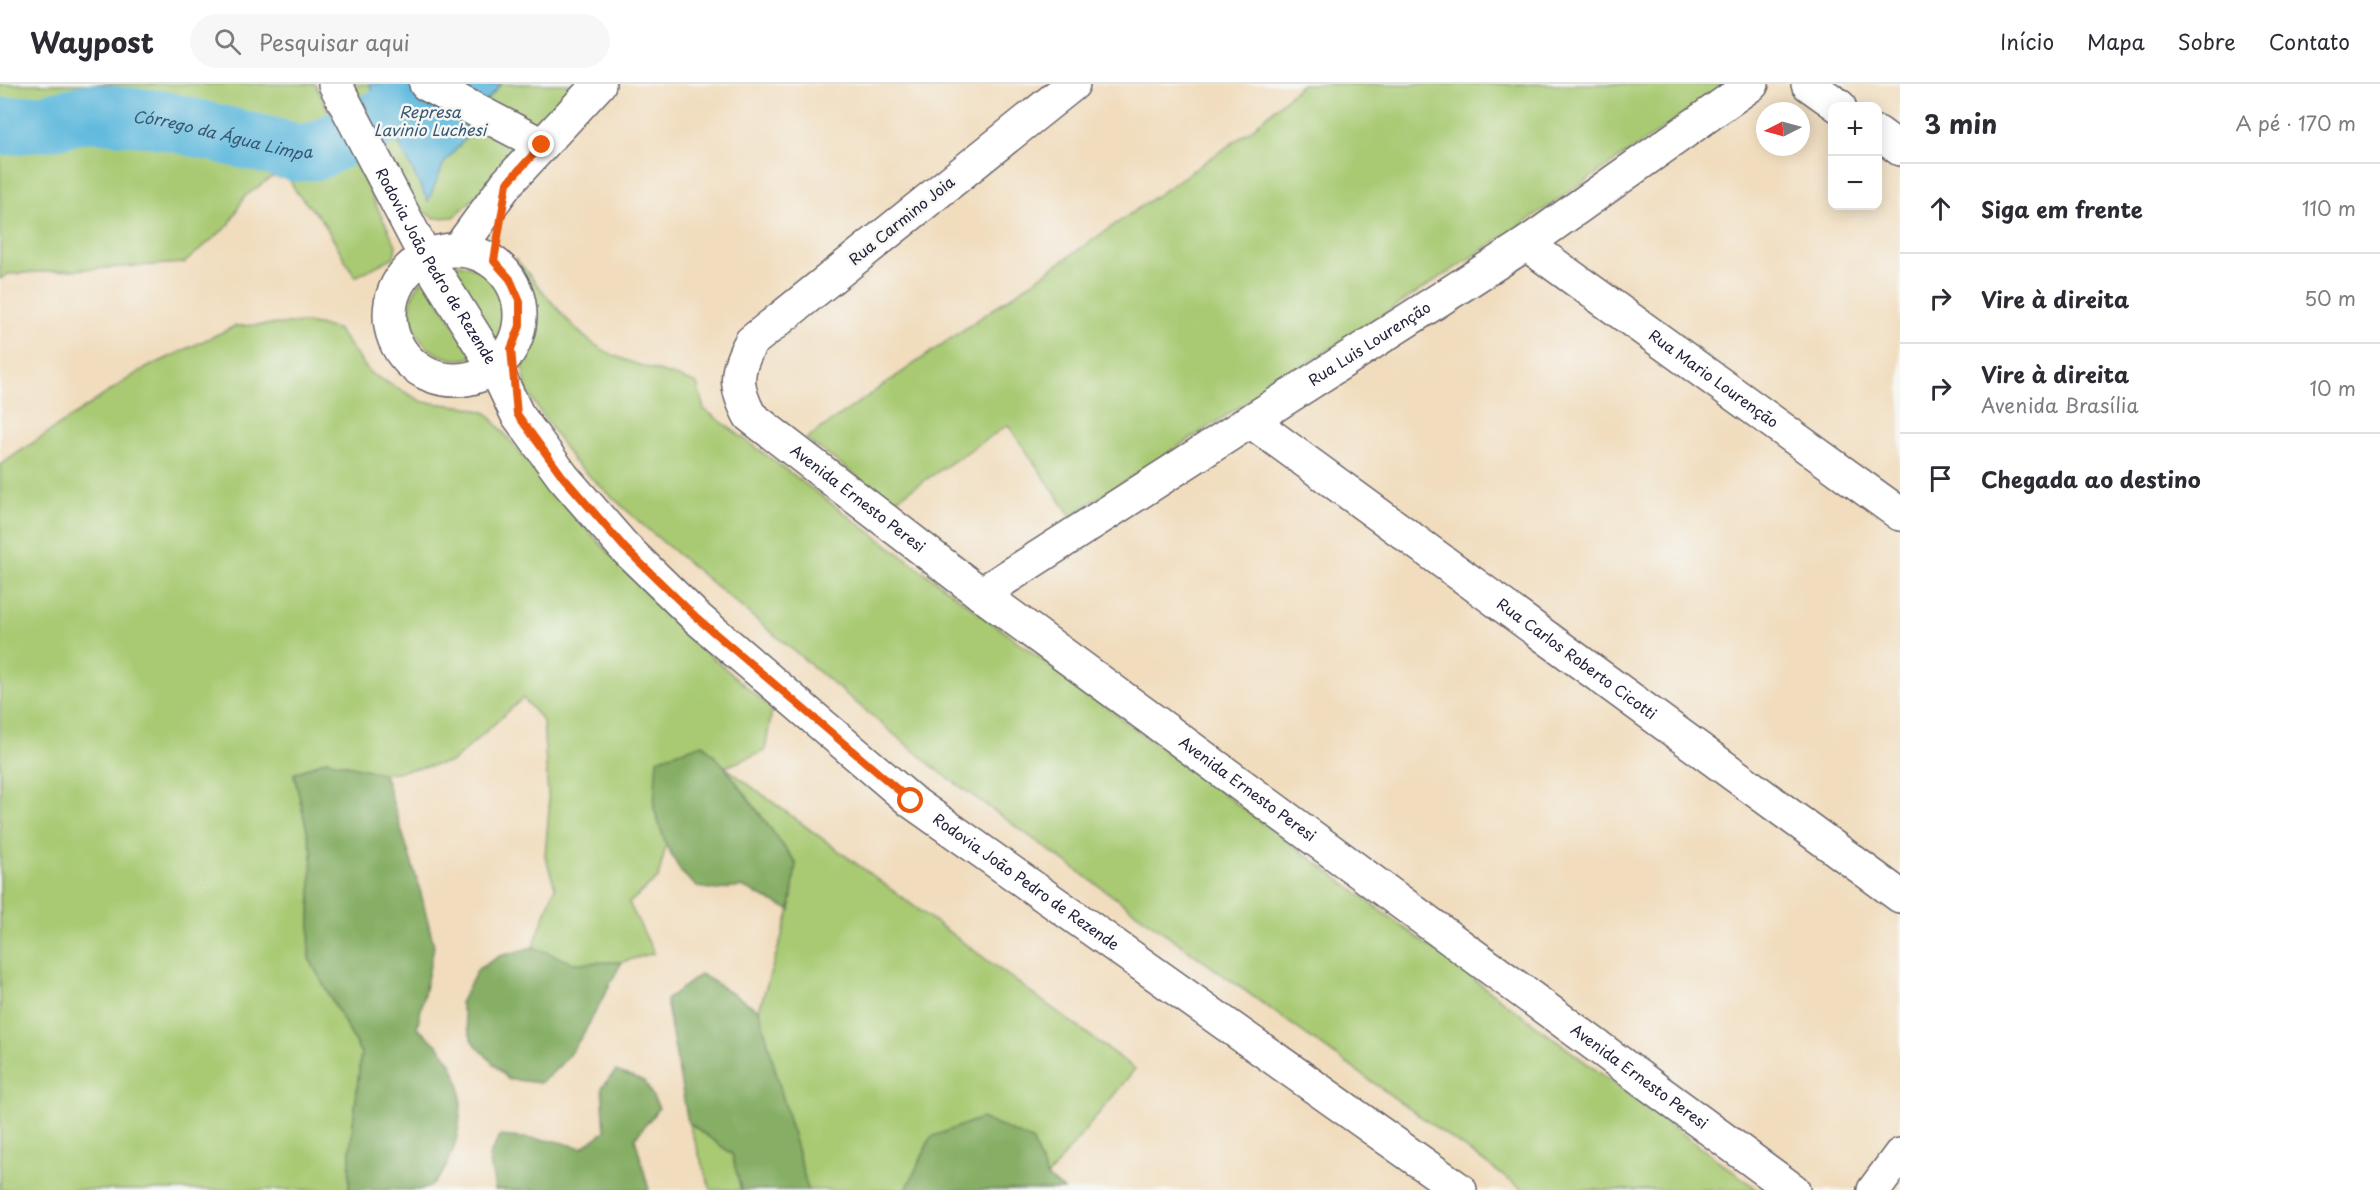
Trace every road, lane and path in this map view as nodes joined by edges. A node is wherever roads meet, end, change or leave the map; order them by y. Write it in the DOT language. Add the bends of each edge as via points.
graph roads {
  1 [pos="335,84"];
  2 [pos="426,84"];
  3 [pos="599,84"];
  4 [pos="1073,84"];
  5 [pos="1752,84"];
  6 [pos="1808,84"];
  7 [pos="1833,102"];
  8 [pos="1882,136"];
  9 [pos="542,145"];
  10 [pos="1900,149"];
  11 [pos="507,183"];
  12 [pos="1526,244"];
  13 [pos="434,257"];
  14 [pos="494,261"];
  15 [pos="739,364"];
  16 [pos="492,365"];
  17 [pos="1252,422"];
  18 [pos="1900,514"];
  19 [pos="981,594"];
  20 [pos="1900,896"];
  21 [pos="1900,1155"];
  22 [pos="1460,1190"];
  23 [pos="1793,1190"];
  24 [pos="1874,1190"];
  1 -- 13 [label="street, Rodovia João Pedro de Rezende" via="407,219"];
  2 -- 9 [label="street"];
  3 -- 9 [label="street"];
  4 -- 15 [label="street, Rua Carmino Joia" via="752,342"];
  5 -- 12 [label="street, Rua Luis Lourenção"];
  6 -- 7 [label="street"];
  8 -- 10 [label="street"];
  9 -- 11 [label="street"];
  11 -- 13 [label="street"];
  11 -- 14 [label="street"];
  12 -- 17 [label="street, Rua Luis Lourenção"];
  12 -- 18 [label="street, Rua Mario Lourenção"];
  13 -- 14 [label="street" via="472,251"];
  13 -- 16 [label="street, Rodovia João Pedro de Rezende"];
  13 -- 16 [label="street" via="391,297 389,324 399,350 418,370 443,380"];
  14 -- 16 [label="street" via="510,279 520,302 520,326"];
  15 -- 19 [label="street, Avenida Ernesto Peresi" via="738,395 750,416"];
  16 -- 22 [label="street, Rodovia João Pedro de Rezende" via="517,414 563,477 624,547 697,618 911,801"];
  17 -- 19 [label="street, Rua Luis Lourenção"];
  17 -- 20 [label="street, Rua Carlos Roberto Cicotti"];
  19 -- 23 [label="street, Avenida Ernesto Peresi"];
  21 -- 24 [label="street"];
}
